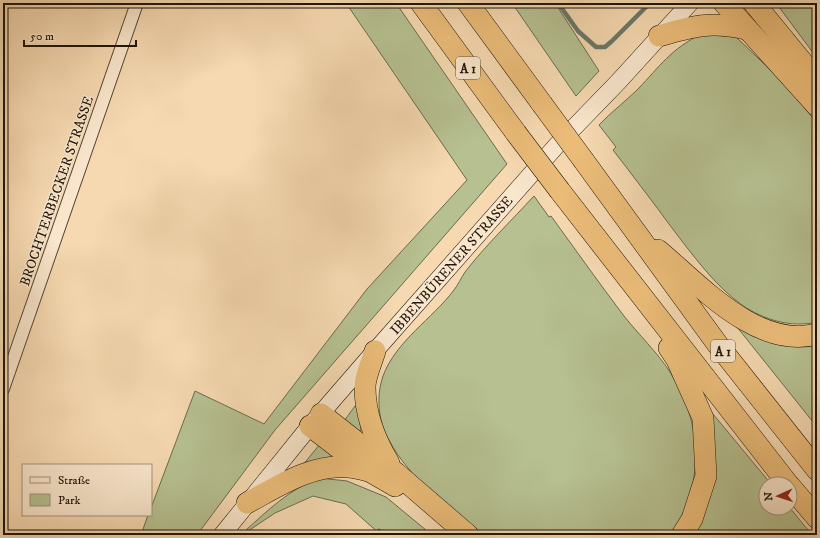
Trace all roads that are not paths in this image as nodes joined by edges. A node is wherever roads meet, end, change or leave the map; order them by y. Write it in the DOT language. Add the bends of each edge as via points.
graph roads {
  1 [pos="137,3"];
  2 [pos="421,3"];
  3 [pos="468,3"];
  4 [pos="690,3"];
  5 [pos="724,3"];
  6 [pos="754,3"];
  7 [pos="746,29"];
  8 [pos="659,36"];
  9 [pos="817,80"];
  10 [pos="817,106"];
  11 [pos="634,229"];
  12 [pos="627,276"];
  13 [pos="817,334"];
  14 [pos="376,351"];
  15 [pos="3,389"];
  16 [pos="315,420"];
  17 [pos="817,470"];
  18 [pos="369,471"];
  19 [pos="396,473"];
  20 [pos="782,476"];
  21 [pos="798,496"];
  22 [pos="247,503"];
  23 [pos="817,518"];
  24 [pos="222,535"];
  25 [pos="452,535"];
  26 [pos="468,535"];
  27 [pos="682,535"];
  1 -- 15 [label="street, BROCHTERBECKER STRASSE"];
  2 -- 12 [label="highway, A 1, bridge" via="560,192"];
  3 -- 11 [label="highway, A 1, bridge"];
  4 -- 8 [label="main road, IBBENBÜRENER STRASSE"];
  5 -- 7 [label="highway"];
  6 -- 9 [label="highway"];
  7 -- 8 [label="highway" via="711,24"];
  7 -- 10 [label="highway"];
  8 -- 14 [label="main road, IBBENBÜRENER STRASSE" via="557,145"];
  11 -- 13 [label="highway" via="745,321 768,332 788,336"];
  11 -- 17 [label="highway, A 1" via="718,345"];
  12 -- 20 [label="highway, A 1"];
  12 -- 27 [label="highway" via="677,360 702,418 706,476 692,519"];
  14 -- 16 [label="main road, IBBENBÜRENER STRASSE"];
  14 -- 19 [label="highway" via="365,386 368,417 378,445"];
  16 -- 18 [label="highway"];
  16 -- 19 [label="highway"];
  16 -- 22 [label="main road, IBBENBÜRENER STRASSE"];
  18 -- 22 [label="highway" via="346,466 321,469 300,475"];
  18 -- 25 [label="highway" via="396,487"];
  19 -- 26 [label="highway"];
  21 -- 23 [label="highway, A 1"];
  22 -- 24 [label="main road, IBBENBÜRENER STRASSE"];
}
